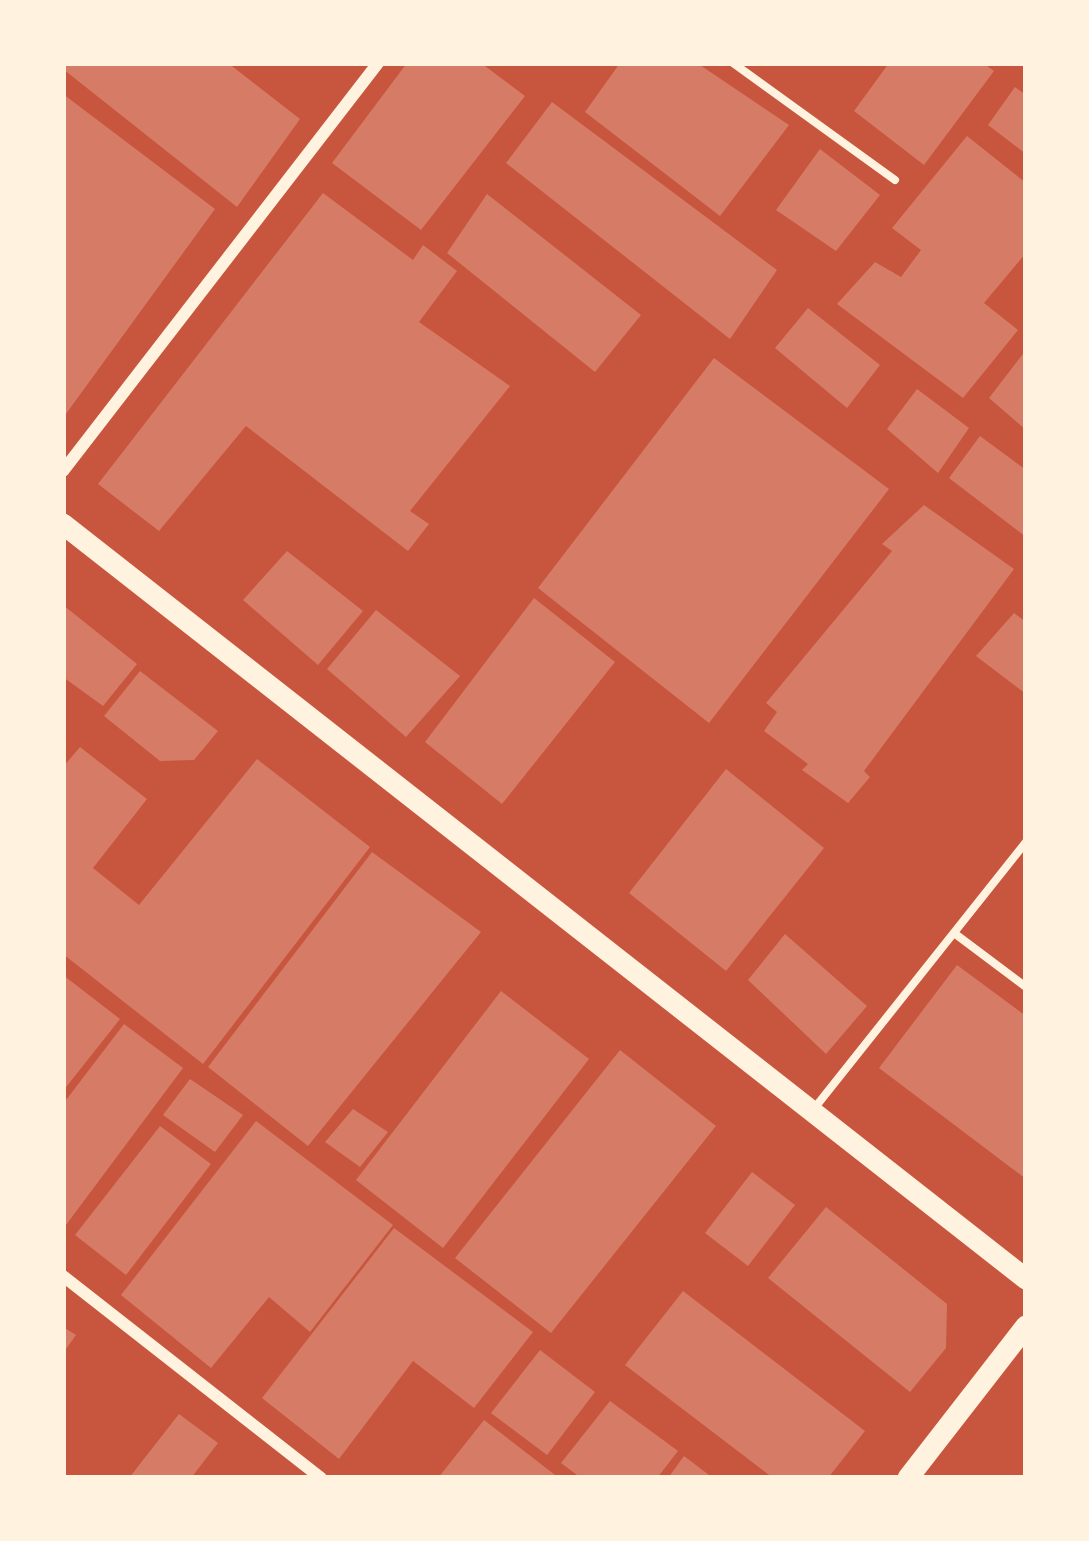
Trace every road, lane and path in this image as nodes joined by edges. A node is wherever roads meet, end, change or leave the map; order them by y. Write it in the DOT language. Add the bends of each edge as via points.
graph roads {
  1 [pos="378,63"];
  2 [pos="733,63"];
  3 [pos="895,181"];
  4 [pos="63,471"];
  5 [pos="63,524"];
  6 [pos="1026,842"];
  7 [pos="954,933"];
  8 [pos="1026,987"];
  9 [pos="812,1112"];
  10 [pos="63,1276"];
  11 [pos="1026,1279"];
  12 [pos="1026,1326"];
  13 [pos="321,1478"];
  14 [pos="908,1478"];
  1 -- 4 [label="street"];
  2 -- 3 [label="lane"];
  5 -- 9 [label="street"];
  6 -- 7 [label="lane"];
  7 -- 8 [label="lane"];
  7 -- 9 [label="lane"];
  9 -- 11 [label="street"];
  10 -- 13 [label="street"];
  12 -- 14 [label="street"];
}
